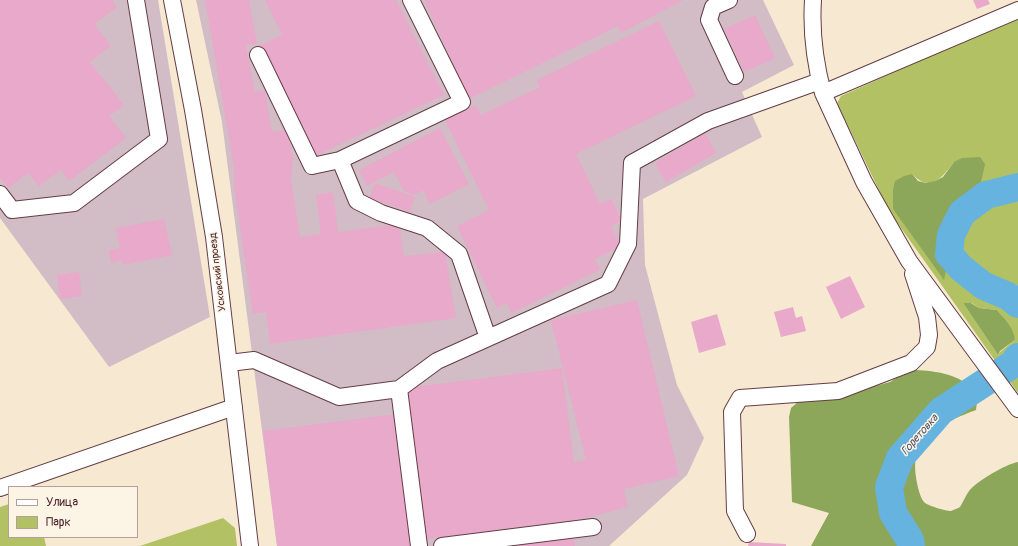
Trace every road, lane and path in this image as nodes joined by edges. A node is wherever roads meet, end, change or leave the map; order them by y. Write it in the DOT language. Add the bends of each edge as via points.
graph roads {
  1 [pos="136,0"];
  2 [pos="172,0"];
  3 [pos="411,0"];
  4 [pos="728,0"];
  5 [pos="813,0"];
  6 [pos="1018,10"];
  7 [pos="258,55"];
  8 [pos="735,76"];
  9 [pos="822,87"];
  10 [pos="340,160"];
  11 [pos="0,194"];
  12 [pos="909,261"];
  13 [pos="488,338"];
  14 [pos="229,363"];
  15 [pos="399,389"];
  16 [pos="234,407"];
  17 [pos="1018,409"];
  18 [pos="0,488"];
  19 [pos="593,527"];
  20 [pos="747,534"];
  21 [pos="250,546"];
  22 [pos="419,546"];
  23 [pos="442,546"];
  1 -- 11 [label="street" via="159,139 74,203 12,210"];
  2 -- 14 [label="street, Усковский проезд" via="214,236"];
  3 -- 10 [label="street" via="462,102"];
  4 -- 8 [label="street" via="713,7 709,20"];
  5 -- 9 [label="street" via="815,48"];
  6 -- 9 [label="street"];
  7 -- 10 [label="street" via="312,166"];
  9 -- 12 [label="street" via="864,182"];
  9 -- 13 [label="street" via="708,121 632,163 628,244 608,284"];
  10 -- 13 [label="street" via="357,201 381,213 427,228 459,254"];
  12 -- 17 [label="street"];
  12 -- 20 [label="street" via="927,317 929,335 927,347 911,363 838,391 740,398 732,412 735,511"];
  13 -- 15 [label="street" via="436,361"];
  14 -- 15 [label="street" via="254,360 339,397"];
  14 -- 16 [label="street, Усковский проезд"];
  15 -- 22 [label="street"];
  16 -- 18 [label="street"];
  16 -- 21 [label="street, Усковский проезд"];
  19 -- 23 [label="street"];
}
